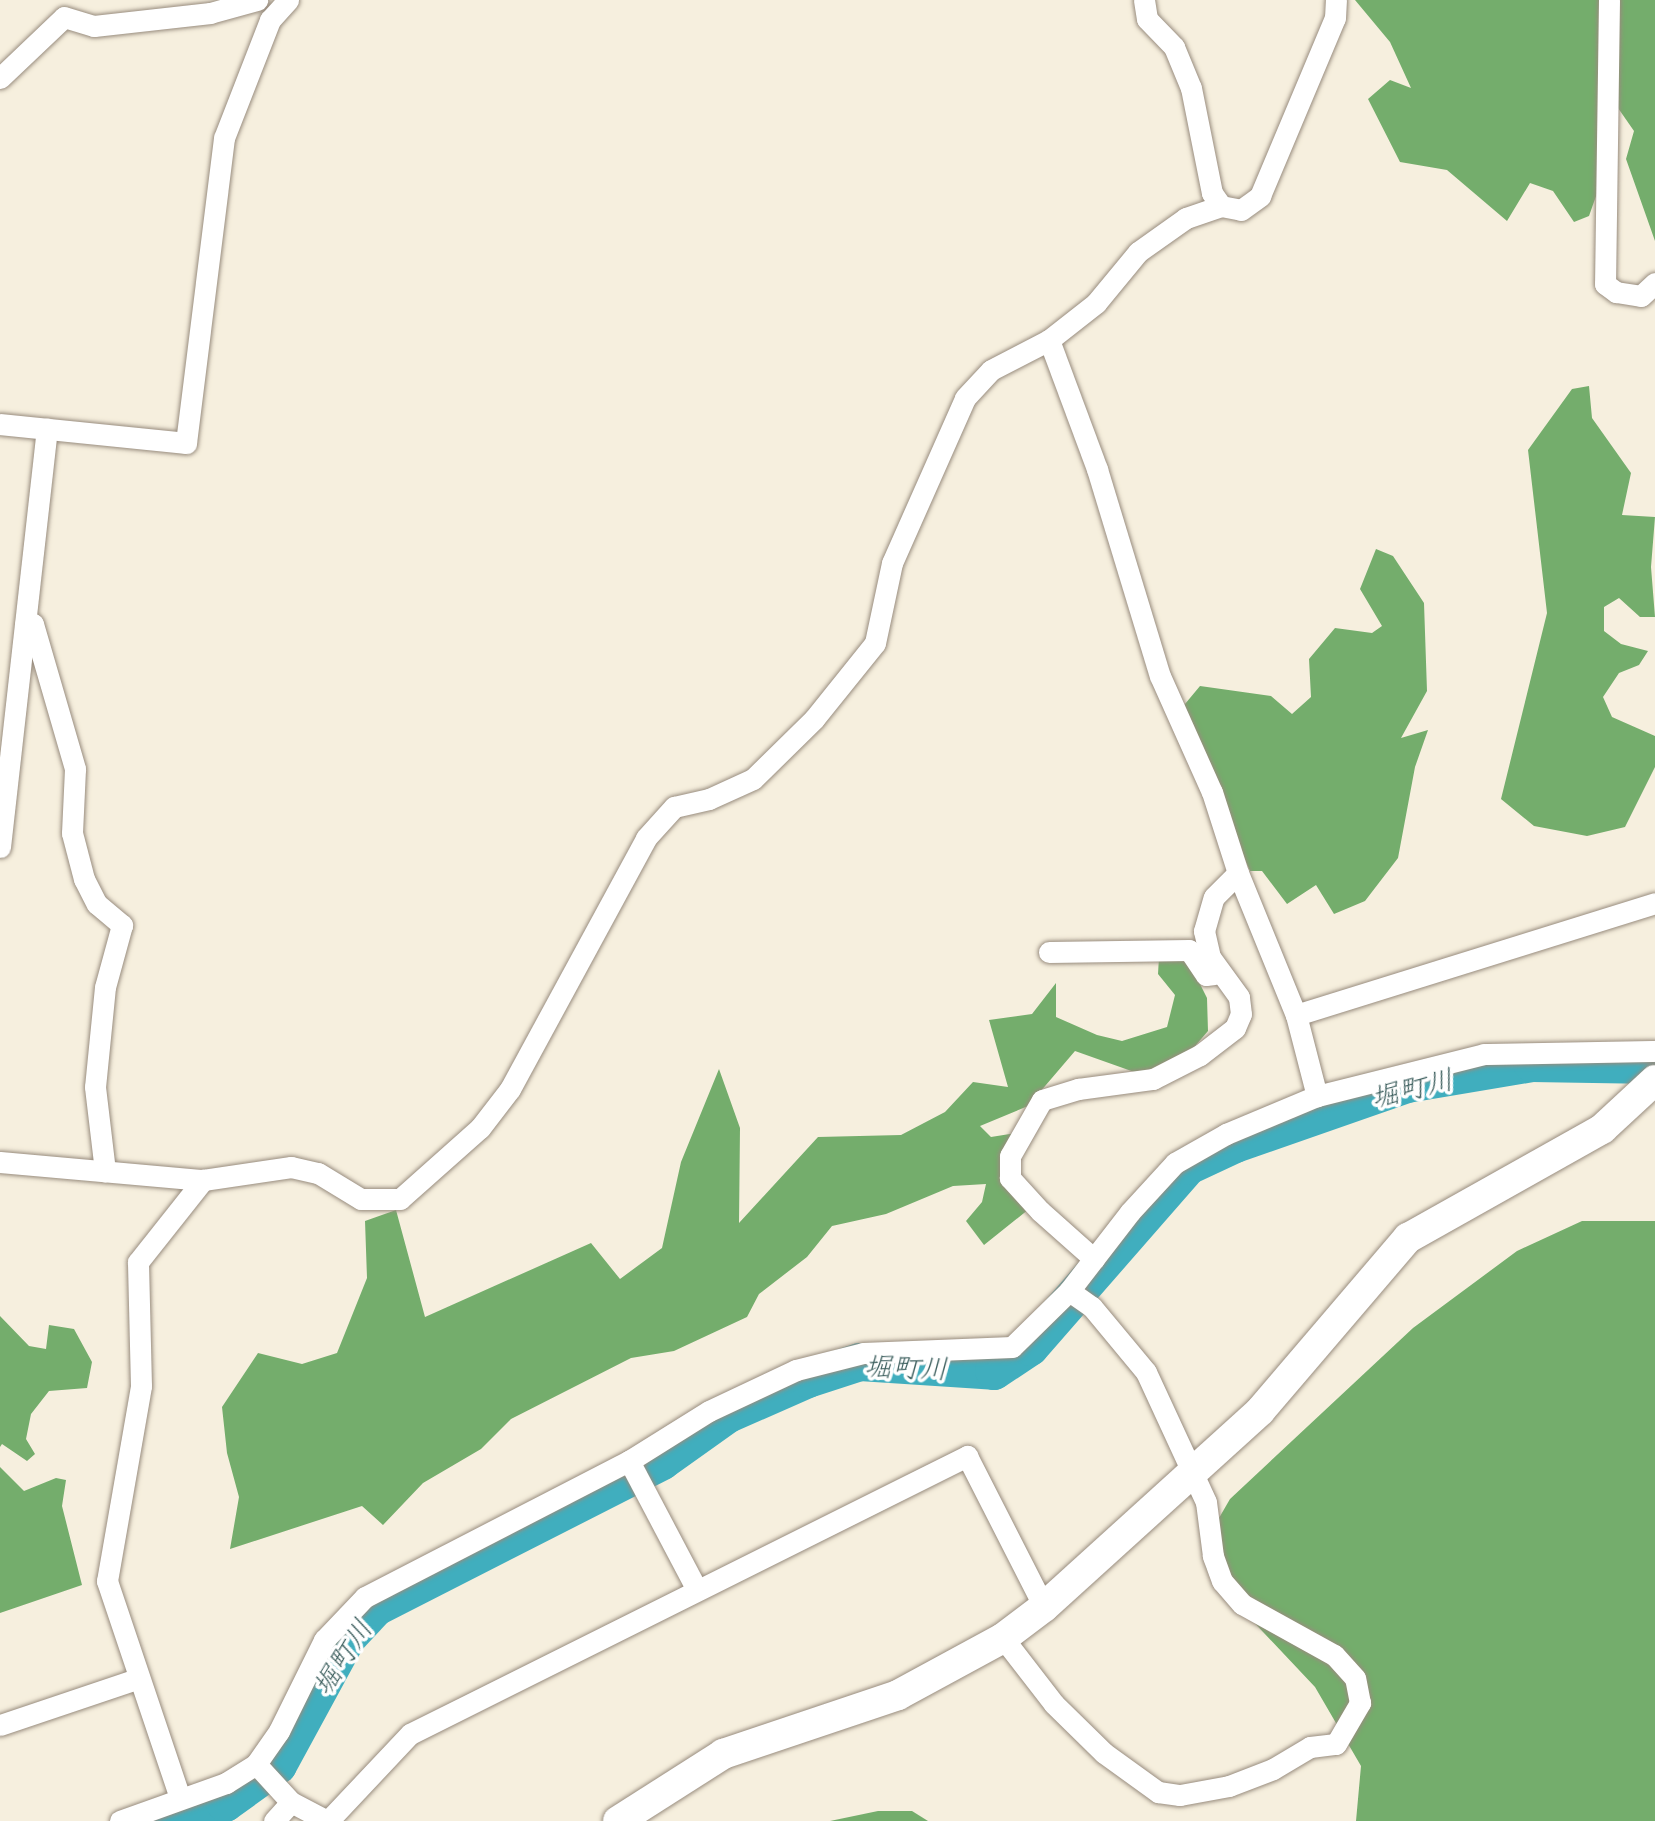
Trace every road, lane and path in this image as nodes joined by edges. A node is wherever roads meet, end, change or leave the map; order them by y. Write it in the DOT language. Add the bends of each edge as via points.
graph roads {
  1 [pos="257,0"];
  2 [pos="288,0"];
  3 [pos="1144,0"];
  4 [pos="1336,0"];
  5 [pos="1609,0"];
  6 [pos="68,8"];
  7 [pos="0,78"];
  8 [pos="1221,206"];
  9 [pos="1655,283"];
  10 [pos="1049,340"];
  11 [pos="0,424"];
  12 [pos="47,429"];
  13 [pos="25,624"];
  14 [pos="0,847"];
  15 [pos="1238,873"];
  16 [pos="1655,903"];
  17 [pos="1049,952"];
  18 [pos="1223,974"];
  19 [pos="1296,1016"];
  20 [pos="1655,1051"];
  21 [pos="1655,1080"];
  22 [pos="1317,1096"];
  23 [pos="0,1162"];
  24 [pos="105,1171"];
  25 [pos="203,1180"];
  26 [pos="1094,1259"];
  27 [pos="1069,1291"];
  28 [pos="629,1461"];
  29 [pos="1192,1474"];
  30 [pos="697,1590"];
  31 [pos="1044,1606"];
  32 [pos="1003,1638"];
  33 [pos="137,1679"];
  34 [pos="0,1725"];
  35 [pos="256,1764"];
  36 [pos="287,1797"];
  37 [pos="180,1798"];
  38 [pos="120,1821"];
  39 [pos="274,1821"];
  40 [pos="327,1821"];
  41 [pos="618,1821"];
  1 -- 6 [label="street" via="210,13 94,26"];
  2 -- 12 [label="street" via="270,20 224,138 186,443"];
  3 -- 8 [label="street" via="1147,19 1174,47 1191,88 1212,193"];
  4 -- 8 [label="street" via="1335,18 1260,196 1241,210"];
  5 -- 9 [label="street" via="1605,284 1616,292 1641,296"];
  6 -- 7 [label="street"];
  8 -- 10 [label="street" via="1186,218 1138,251 1096,303"];
  10 -- 15 [label="street" via="1097,469 1160,676 1212,792"];
  10 -- 25 [label="street" via="990,370 965,398 892,563 876,643 814,719 753,779 709,799 674,807 646,838 510,1088 480,1128 400,1199 361,1199 318,1173 291,1167"];
  11 -- 12 [label="street"];
  12 -- 13 [label="street"];
  13 -- 14 [label="street"];
  13 -- 24 [label="street" via="33,624 75,769 72,833 84,879 97,904 122,925 105,987 96,1087"];
  15 -- 18 [label="street" via="1214,897 1204,931 1210,957"];
  15 -- 19 [label="street"];
  16 -- 19 [label="street"];
  17 -- 18 [label="street" via="1189,950 1206,975"];
  18 -- 26 [label="street" via="1239,997 1241,1014 1235,1028 1200,1055 1153,1079 1078,1088 1042,1100 1010,1156 1010,1178 1040,1212"];
  19 -- 22 [label="street"];
  20 -- 22 [label="street" via="1484,1054"];
  21 -- 29 [label="street" via="1602,1129 1408,1238 1261,1411"];
  22 -- 26 [label="street" via="1226,1133 1175,1163"];
  23 -- 24 [label="street"];
  24 -- 25 [label="street"];
  25 -- 33 [label="street" via="138,1262 141,1386 107,1581"];
  26 -- 27 [label="street"];
  27 -- 28 [label="street" via="1012,1348 863,1353 796,1370 709,1411"];
  27 -- 29 [label="street" via="1092,1307 1146,1372"];
  28 -- 30 [label="street"];
  28 -- 35 [label="street" via="365,1597 324,1640 279,1731"];
  29 -- 31 [label="street"];
  29 -- 32 [label="street" via="1206,1502 1213,1556 1222,1581 1242,1604 1334,1655 1355,1678 1360,1703 1336,1744 1310,1747 1273,1769 1229,1786 1180,1795 1158,1792 1104,1753 1054,1704"];
  30 -- 31 [label="street" via="967,1456"];
  30 -- 40 [label="street" via="410,1734"];
  31 -- 32 [label="street"];
  32 -- 41 [label="street" via="898,1695 723,1754"];
  33 -- 34 [label="street"];
  33 -- 37 [label="street"];
  35 -- 36 [label="street"];
  35 -- 37 [label="street" via="226,1783"];
  36 -- 39 [label="street"];
  36 -- 40 [label="street"];
  37 -- 38 [label="street"];
}
